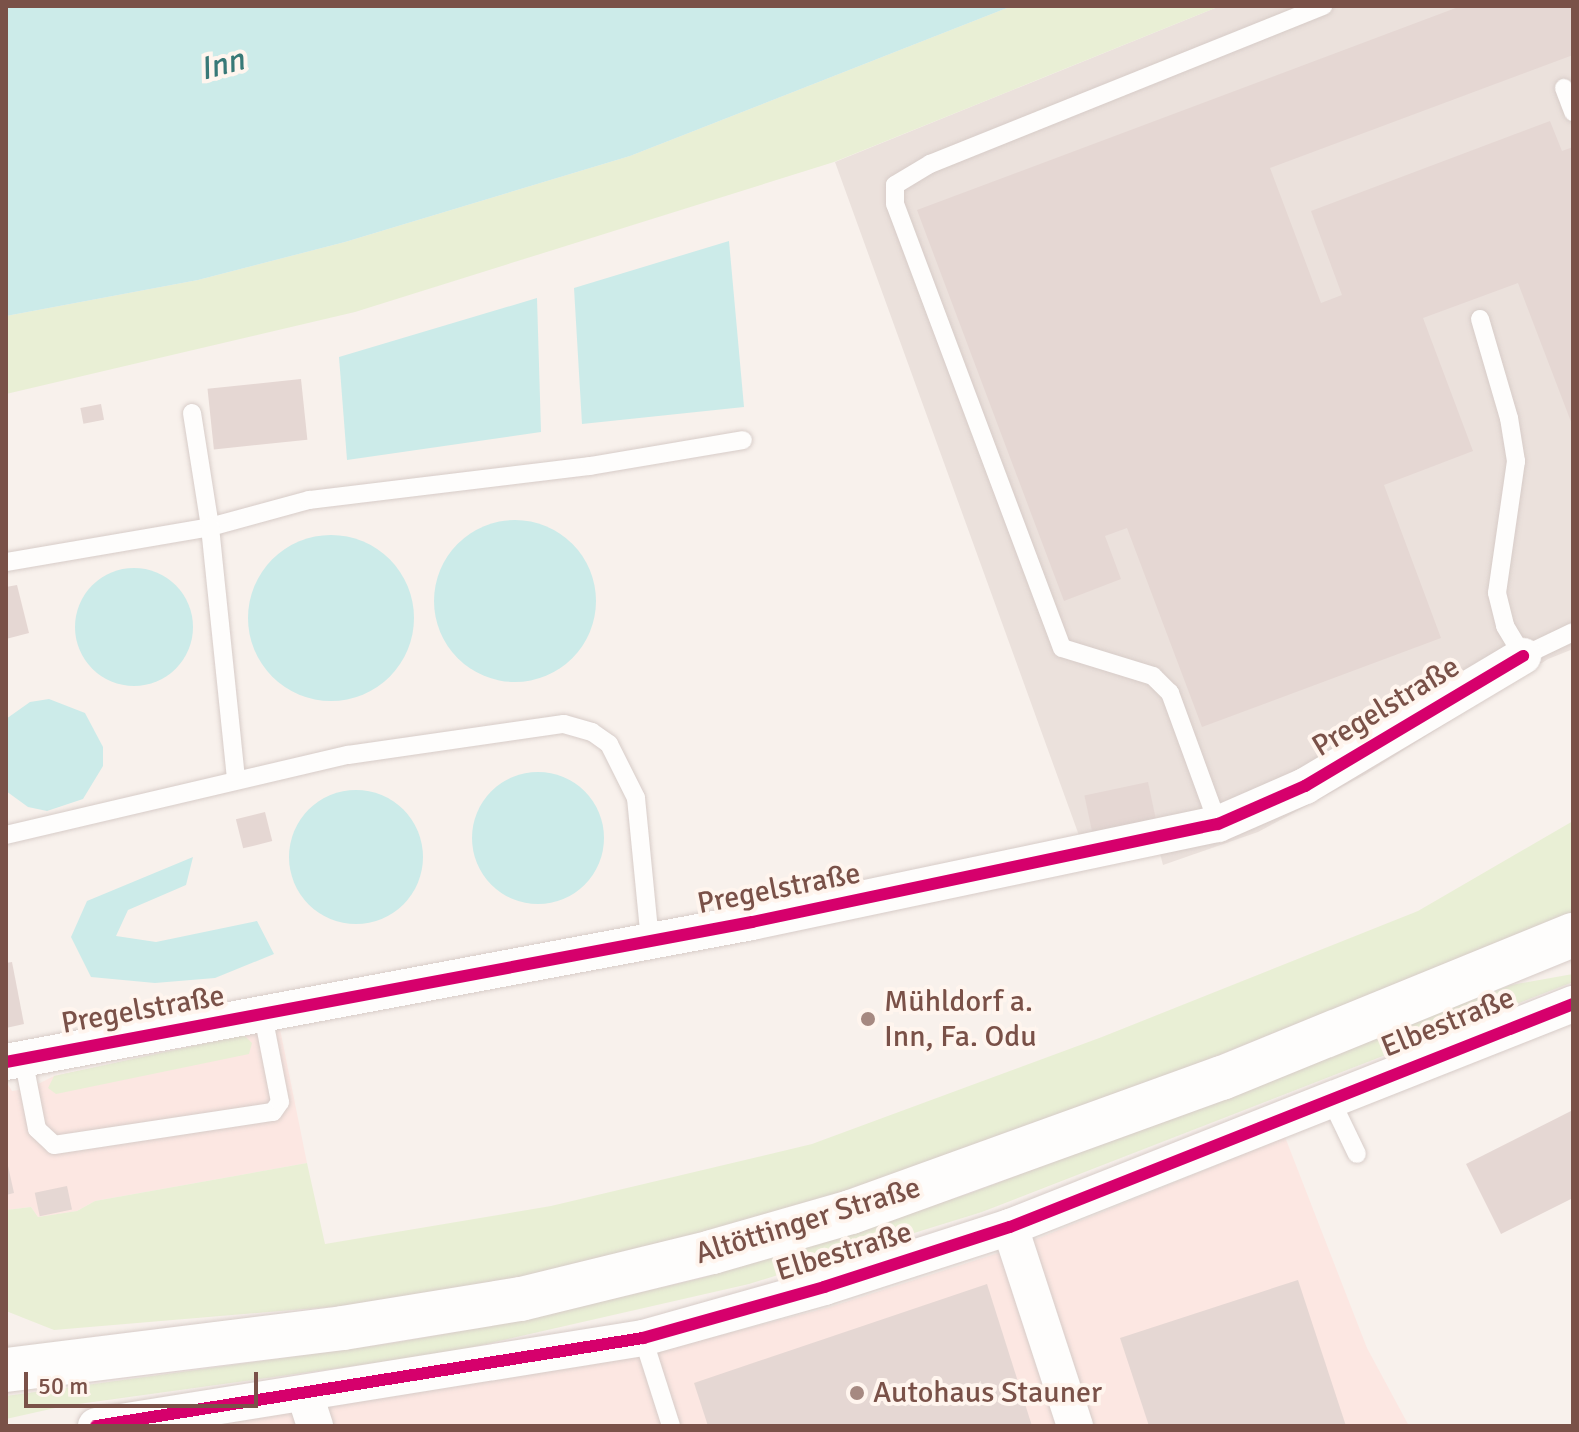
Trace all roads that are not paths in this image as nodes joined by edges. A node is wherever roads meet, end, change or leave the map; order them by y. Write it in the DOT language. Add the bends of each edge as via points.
graph roads {
  1 [pos="1324,6"];
  2 [pos="1564,88"];
  3 [pos="1573,112"];
  4 [pos="1480,319"];
  5 [pos="192,413"];
  6 [pos="743,440"];
  7 [pos="210,527"];
  8 [pos="6,562"];
  9 [pos="1573,632"];
  10 [pos="1523,656"];
  11 [pos="236,779"];
  12 [pos="1218,824"];
  13 [pos="6,835"];
  14 [pos="1573,935"];
  15 [pos="650,941"];
  16 [pos="1573,1004"];
  17 [pos="263,1015"];
  18 [pos="15,1060"];
  19 [pos="1330,1098"];
  20 [pos="1357,1154"];
  21 [pos="1010,1227"];
  22 [pos="643,1338"];
  23 [pos="6,1370"];
  24 [pos="310,1411"];
  25 [pos="96,1426"];
  26 [pos="671,1426"];
  27 [pos="1075,1426"];
  1 -- 12 [label="lane" via="930,164 895,185 895,204 1062,648 1153,676 1170,693"];
  2 -- 3 [label="lane"];
  4 -- 10 [label="lane" via="1516,461 1497,593 1505,626"];
  5 -- 7 [label="lane"];
  6 -- 7 [label="lane" via="590,466 309,500"];
  7 -- 8 [label="lane"];
  7 -- 11 [label="lane"];
  9 -- 10 [label="lane"];
  10 -- 12 [label="street, Pregelstraße" via="1305,786"];
  11 -- 13 [label="lane"];
  11 -- 15 [label="lane" via="348,755 552,726 592,732 609,744 636,798"];
  12 -- 15 [label="street, Pregelstraße"];
  14 -- 23 [label="main road, Altöttinger Straße" via="1222,1078 851,1212 712,1252 521,1299 343,1328"];
  15 -- 17 [label="street, Pregelstraße"];
  16 -- 19 [label="street, Elbestraße"];
  17 -- 18 [label="street, Pregelstraße"];
  17 -- 18 [label="lane" via="280,1102 273,1112 54,1145 37,1129"];
  19 -- 20 [label="lane"];
  19 -- 21 [label="street, Elbestraße"];
  21 -- 22 [label="street, Elbestraße"];
  21 -- 27 [label="street"];
  22 -- 24 [label="street, Elbestraße"];
  22 -- 26 [label="lane"];
  24 -- 25 [label="street, Elbestraße"];
}
